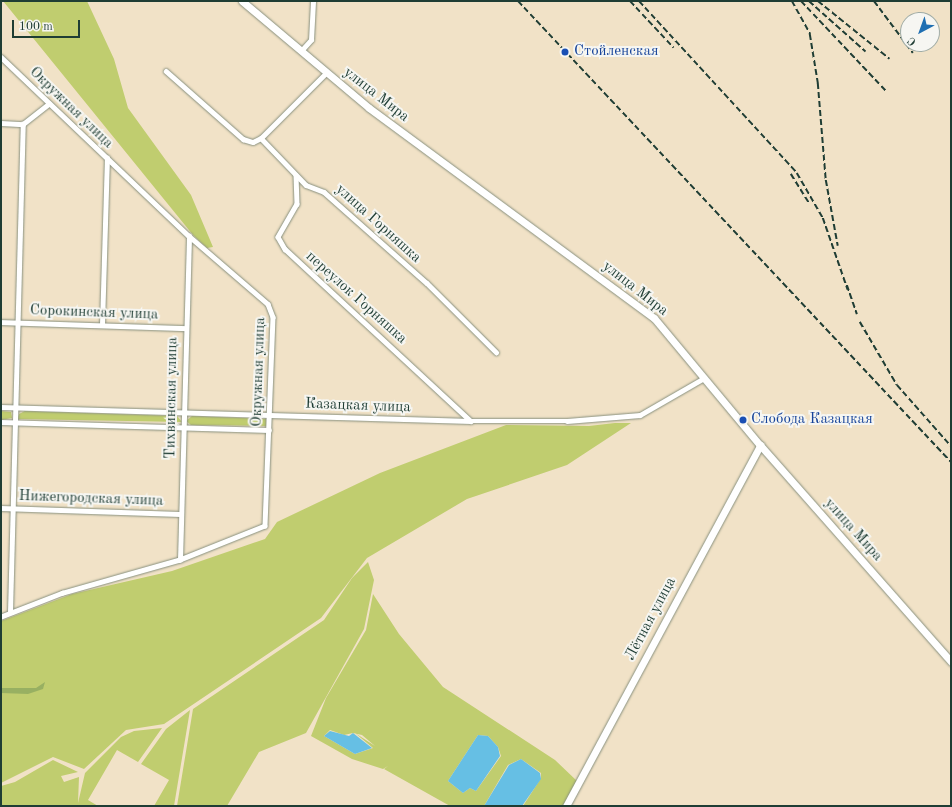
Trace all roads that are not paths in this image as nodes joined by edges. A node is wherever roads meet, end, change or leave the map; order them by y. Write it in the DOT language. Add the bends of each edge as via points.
graph roads {
  1 [pos="242,1"];
  2 [pos="313,1"];
  3 [pos="301,51"];
  4 [pos="1,56"];
  5 [pos="166,71"];
  6 [pos="326,73"];
  7 [pos="49,104"];
  8 [pos="1,124"];
  9 [pos="22,124"];
  10 [pos="261,138"];
  11 [pos="107,158"];
  12 [pos="296,175"];
  13 [pos="189,236"];
  14 [pos="1,322"];
  15 [pos="18,322"];
  16 [pos="102,324"];
  17 [pos="186,328"];
  18 [pos="496,352"];
  19 [pos="704,378"];
  20 [pos="1,407"];
  21 [pos="15,408"];
  22 [pos="184,413"];
  23 [pos="269,416"];
  24 [pos="471,421"];
  25 [pos="1,422"];
  26 [pos="14,422"];
  27 [pos="184,426"];
  28 [pos="268,430"];
  29 [pos="760,445"];
  30 [pos="1,508"];
  31 [pos="13,509"];
  32 [pos="180,514"];
  33 [pos="180,560"];
  34 [pos="10,612"];
  35 [pos="1,617"];
  36 [pos="951,662"];
  37 [pos="566,806"];
  1 -- 3 [label="main road, улица Мира"];
  2 -- 3 [label="street" via="311,40"];
  3 -- 6 [label="main road, улица Мира"];
  4 -- 7 [label="street, Окружная улица"];
  5 -- 10 [label="street" via="243,139 253,142"];
  6 -- 10 [label="street"];
  6 -- 19 [label="main road, улица Мира" via="654,318"];
  7 -- 9 [label="street"];
  7 -- 11 [label="street, Окружная улица"];
  8 -- 9 [label="street"];
  9 -- 15 [label="street"];
  10 -- 12 [label="street, улица Горняшка"];
  11 -- 13 [label="street, Окружная улица"];
  11 -- 16 [label="street"];
  12 -- 18 [label="street, улица Горняшка" via="306,185 324,192 427,283"];
  12 -- 24 [label="street, переулок Горняшка" via="297,204 278,237 285,249"];
  13 -- 17 [label="street, Тихвинская улица"];
  13 -- 23 [label="street, Окружная улица" via="273,310"];
  14 -- 15 [label="street, Сорокинская улица"];
  15 -- 16 [label="street, Сорокинская улица"];
  15 -- 21 [label="street"];
  16 -- 17 [label="street, Сорокинская улица"];
  17 -- 22 [label="street, Тихвинская улица"];
  19 -- 24 [label="street, Казацкая улица" via="640,414 567,420"];
  19 -- 29 [label="main road, улица Мира"];
  20 -- 21 [label="street, Казацкая улица"];
  21 -- 22 [label="street, Казацкая улица"];
  21 -- 26 [label="street"];
  22 -- 23 [label="street, Казацкая улица"];
  22 -- 27 [label="street, Тихвинская улица"];
  23 -- 24 [label="street, Казацкая улица"];
  23 -- 28 [label="street, Окружная улица"];
  25 -- 26 [label="street"];
  26 -- 27 [label="street"];
  26 -- 31 [label="street"];
  27 -- 28 [label="street"];
  27 -- 32 [label="street, Тихвинская улица"];
  28 -- 33 [label="street, Окружная улица" via="265,526"];
  29 -- 36 [label="main road, улица Мира"];
  29 -- 37 [label="main road, Лётная улица"];
  30 -- 31 [label="street, Нижегородская улица"];
  31 -- 32 [label="street, Нижегородская улица"];
  31 -- 34 [label="street"];
  32 -- 33 [label="street, Тихвинская улица"];
  33 -- 34 [label="street, Окружная улица"];
  34 -- 35 [label="street, Окружная улица"];
}
